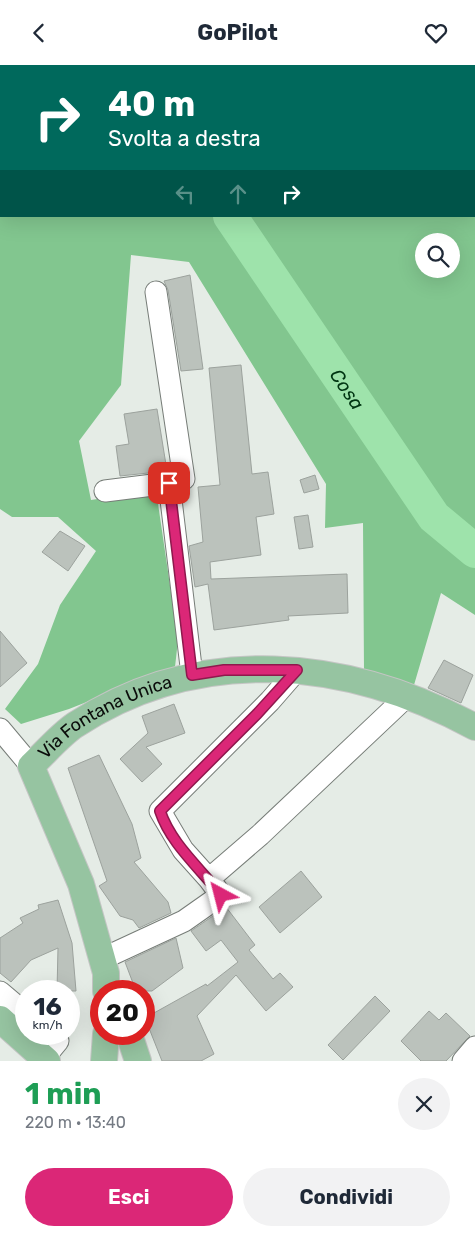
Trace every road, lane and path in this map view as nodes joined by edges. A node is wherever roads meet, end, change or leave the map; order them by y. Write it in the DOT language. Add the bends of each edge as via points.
graph roads {
  1 [pos="156,292"];
  2 [pos="169,483"];
  3 [pos="106,491"];
  4 [pos="297,670"];
  5 [pos="192,675"];
  6 [pos="406,697"];
  7 [pos="475,727"];
  8 [pos="0,729"];
  9 [pos="31,766"];
  10 [pos="209,879"];
  11 [pos="107,978"];
  12 [pos="0,992"];
  13 [pos="15,1005"];
  14 [pos="0,1019"];
  15 [pos="105,1045"];
  16 [pos="132,1045"];
  17 [pos="475,1047"];
  18 [pos="47,1051"];
  19 [pos="104,1061"];
  20 [pos="138,1061"];
  21 [pos="463,1061"];
  1 -- 2 [label="street" via="184,479"];
  2 -- 3 [label="street"];
  2 -- 5 [label="street"];
  4 -- 5 [label="main road, Via Fontana Unica" via="224,670"];
  4 -- 6 [label="main road, Via Fontana Unica" via="368,682"];
  4 -- 10 [label="street" via="160,811 183,850"];
  5 -- 9 [label="main road, Via Fontana Unica" via="132,695 74,726"];
  6 -- 7 [label="main road, Via Fontana Unica"];
  6 -- 10 [label="street"];
  8 -- 9 [label="street"];
  9 -- 11 [label="main road" via="81,884"];
  10 -- 11 [label="street" via="221,895"];
  12 -- 13 [label="street"];
  14 -- 18 [label="main road"];
  15 -- 19 [label="main road"];
  16 -- 20 [label="main road"];
  17 -- 21 [label="street"];
}
